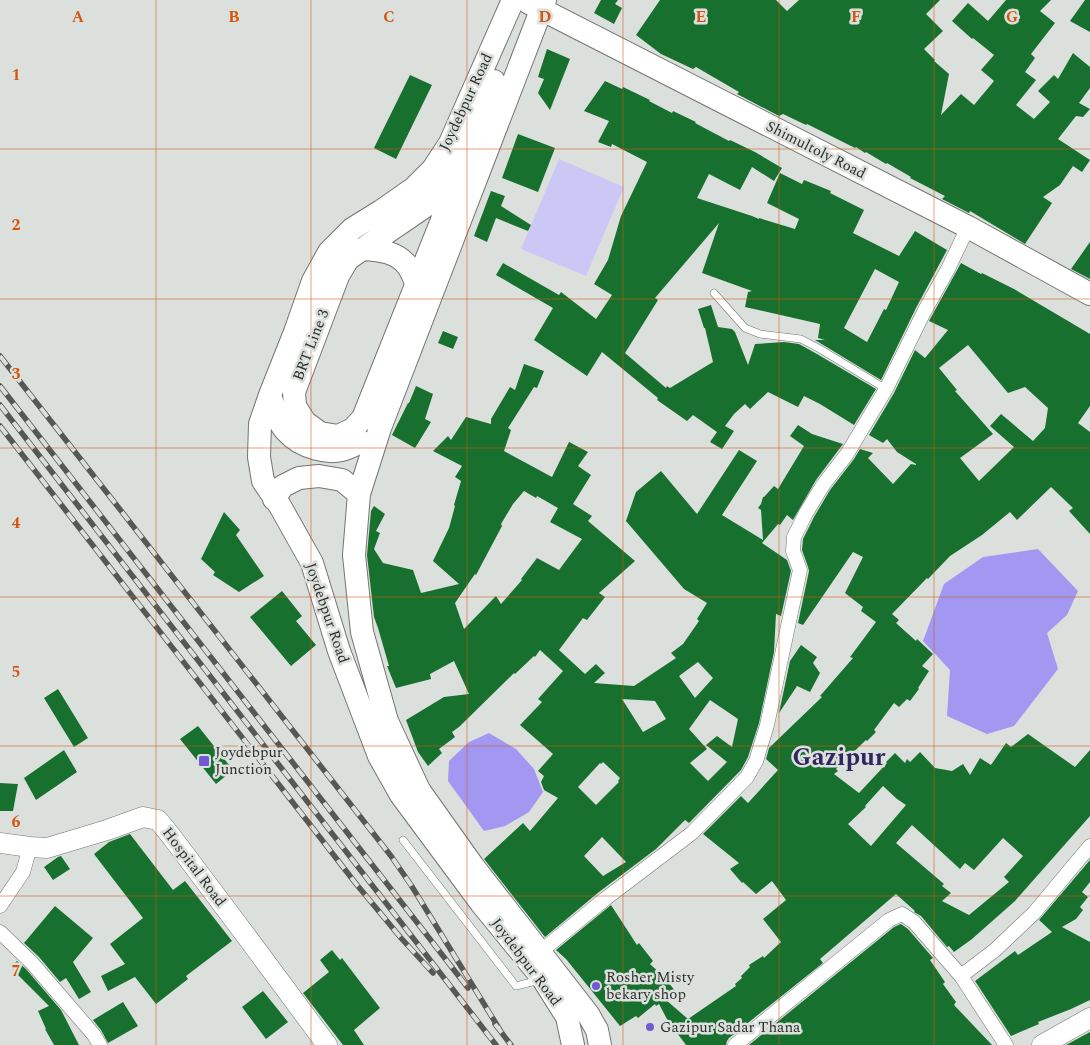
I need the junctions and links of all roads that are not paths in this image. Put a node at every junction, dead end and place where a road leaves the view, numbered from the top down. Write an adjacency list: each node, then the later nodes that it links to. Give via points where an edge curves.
1 (529, 2): 2 (main road, BRT Line 3); 3 (main road, Shimultoly Road); 9 (main road, Joydebpur Road, via 433,169 414,188 352,229 329,252 313,281); 10 (main road, Joydebpur Road)
2 (454, 176): 4 (main road, BRT Line 3, via 430,203); 5 (main road, BRT Line 3, via 446,210)
3 (968, 227): 7 (main road, Shimultoly Road); 8 (street)
4 (363, 249): 5 (main road, via 400,257); 5 (main road, BRT Line 3, via 348,259 338,276 294,392 296,406 305,422 320,433 338,436 353,429 363,418)
5 (416, 283)
6 (714, 293): 8 (lane, via 745,328 760,334 801,339)
7 (1090, 294)
8 (886, 389): 19 (street, via 847,454 806,512 794,537 793,551 800,570 768,725 747,777 692,833)
9 (270, 395): 10 (main road, via 278,420 286,431 301,443 317,449 335,451 350,448); 12 (main road, Joydebpur Road, via 260,424 259,457 263,481)
10 (380, 428): 11 (main road, Joydebpur Road)
11 (359, 494): 12 (main road, via 342,480 319,476 299,478 283,486); 19 (main road, Joydebpur Road, via 354,555 362,632 387,721 419,790)
12 (274, 499): 21 (main road, Joydebpur Road, via 312,563 339,651 383,764 401,795 481,903)
13 (403, 840): 21 (lane, via 516,986)
14 (0, 842): 16 (main road, Hospital Road)
15 (1090, 846): 20 (street, via 1034,912 995,950)
16 (30, 847): 17 (street, via 23,872); 24 (main road, Hospital Road, via 47,848 142,817 158,820)
17 (0, 906)
18 (0, 932): 23 (street, via 32,963)
19 (540, 952): 26 (main road, Joydebpur Road, via 588,1014 597,1030)
20 (961, 976): 27 (street, via 914,922 902,914 889,920); 28 (street)
21 (543, 980): 25 (main road, Joydebpur Road, via 567,1017)
22 (1090, 1018): 29 (main road)
23 (100, 1045)
24 (328, 1045)
25 (573, 1045)
26 (600, 1045)
27 (735, 1045)
28 (1006, 1045)
29 (1042, 1045)

